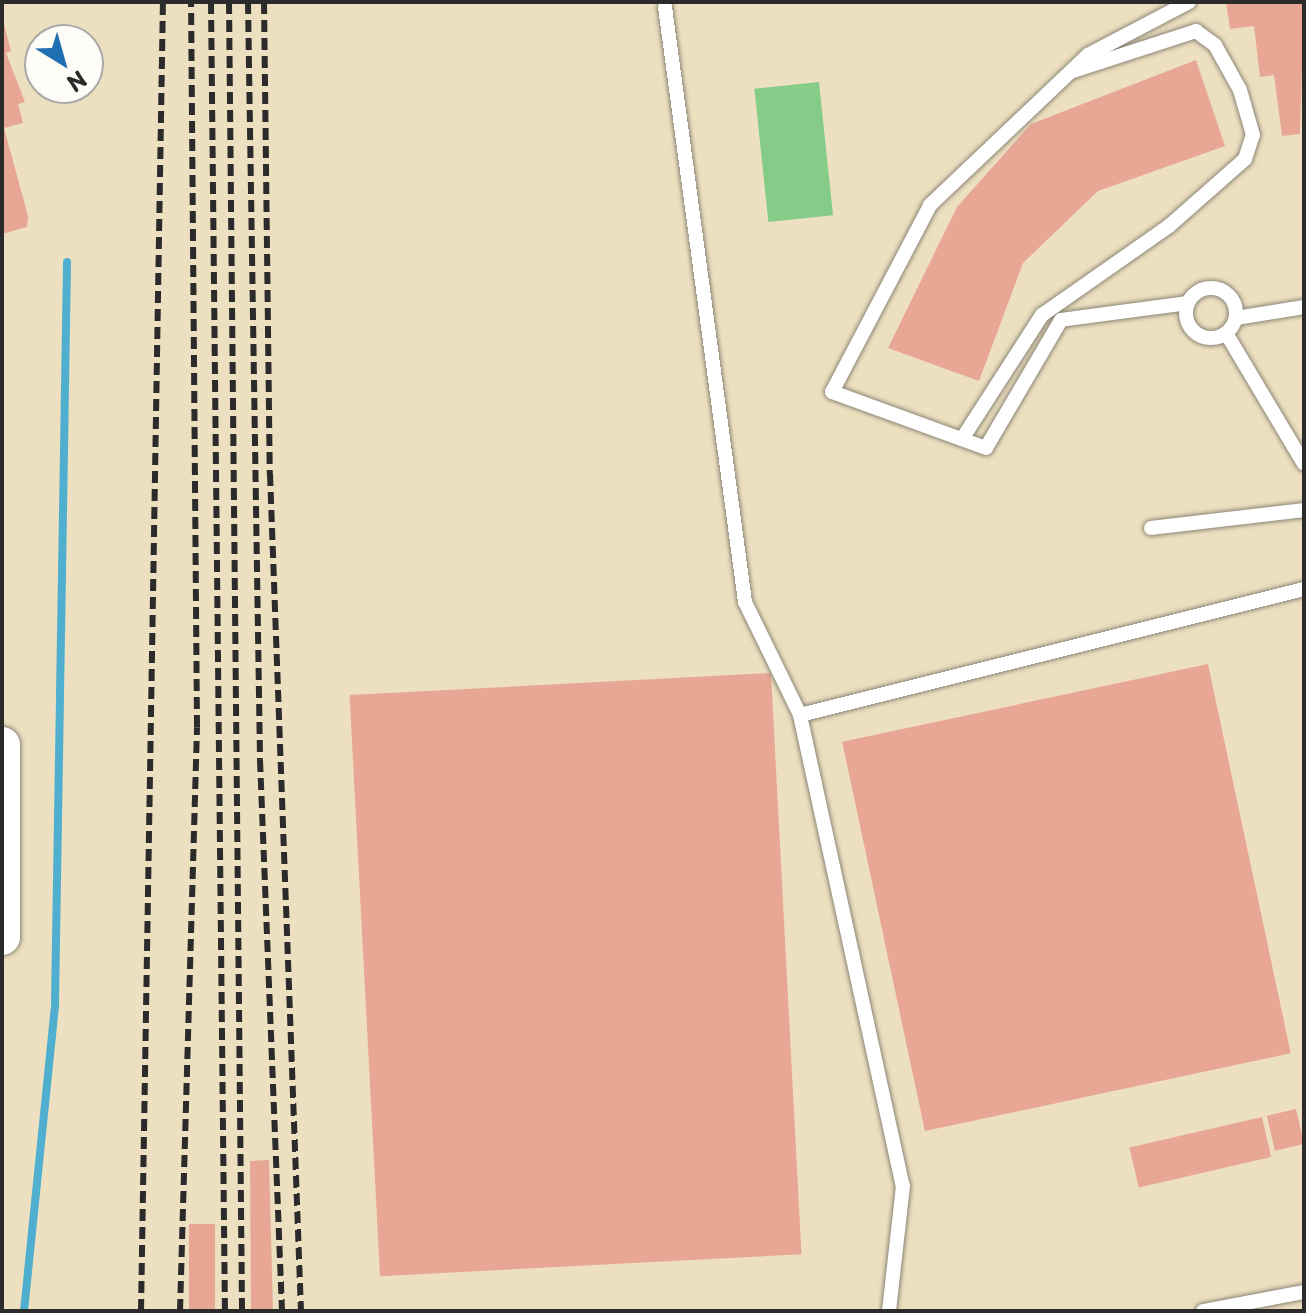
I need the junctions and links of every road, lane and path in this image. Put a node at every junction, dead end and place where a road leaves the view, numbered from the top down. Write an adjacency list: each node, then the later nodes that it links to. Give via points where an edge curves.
1 (1189, 2): 3 (lane, via 1088,55)
2 (665, 7): 13 (lane, via 745,602)
3 (1069, 73): 8 (lane, via 930,205 832,392); 8 (lane, via 1196,31 1215,45 1240,90 1253,135 1245,159 1169,226 1042,315)
4 (1188, 303): 6 (lane, via 1215,287 1235,302); 7 (lane, via 1196,333); 8 (lane, via 1061,320 986,448)
5 (1304, 307): 6 (lane)
6 (1236, 318): 7 (lane)
7 (1226, 333): 9 (lane)
8 (962, 439)
9 (1304, 464)
10 (1304, 510): 11 (lane)
11 (1151, 528)
12 (1304, 589): 13 (lane)
13 (800, 715): 17 (lane, via 903,1186)
14 (2, 745): 15 (street)
15 (2, 937)
16 (1304, 1292): 18 (lane)
17 (889, 1311)
18 (1203, 1311)

